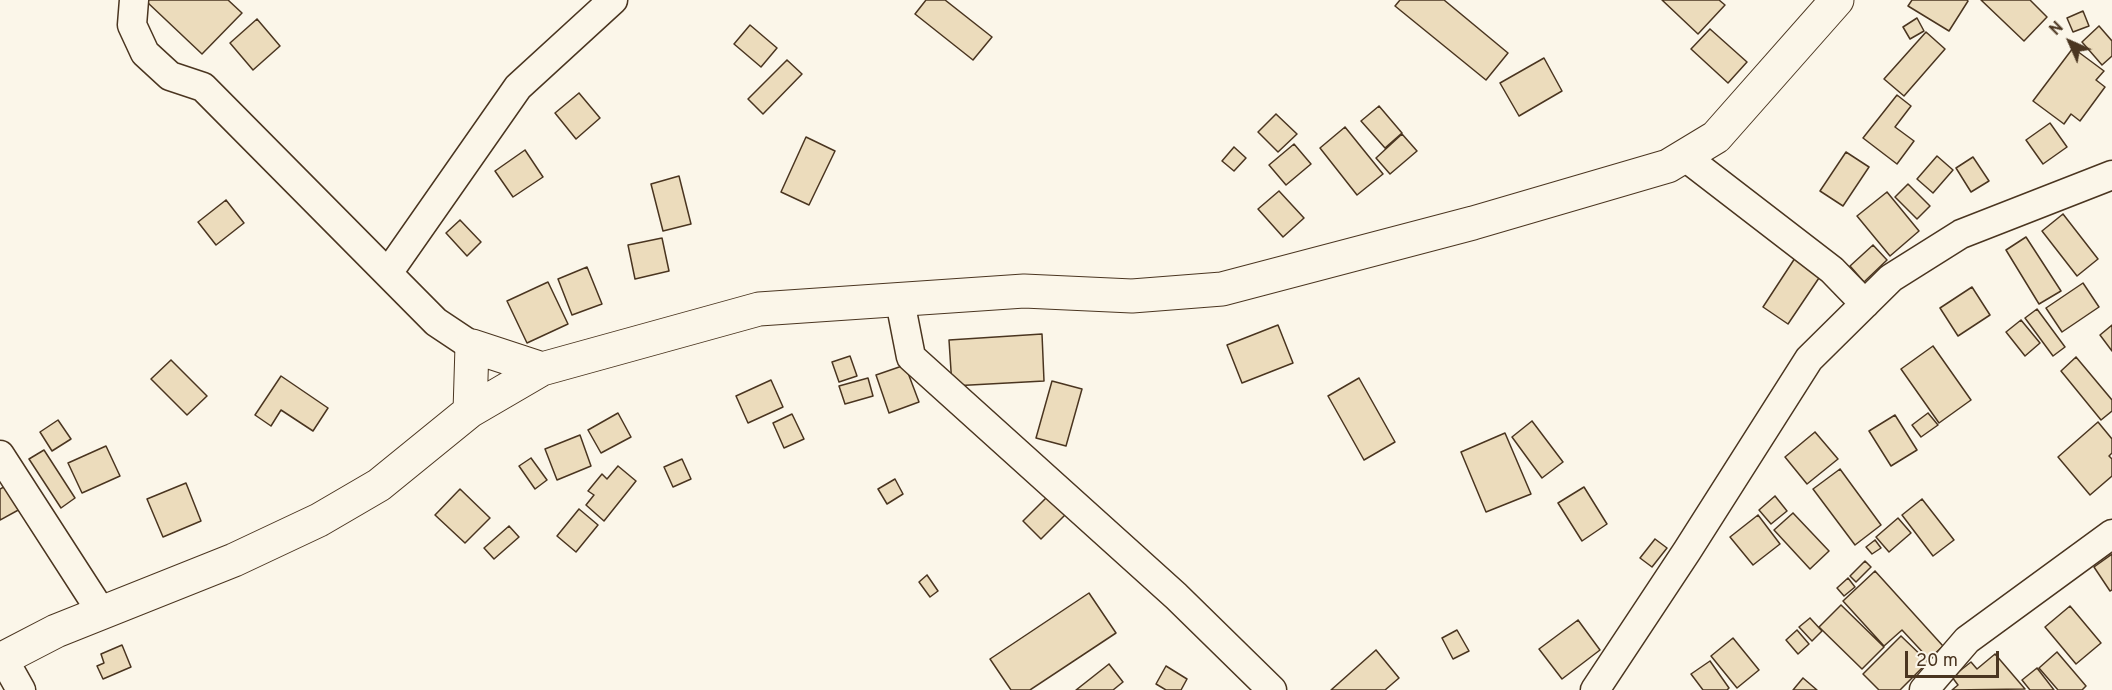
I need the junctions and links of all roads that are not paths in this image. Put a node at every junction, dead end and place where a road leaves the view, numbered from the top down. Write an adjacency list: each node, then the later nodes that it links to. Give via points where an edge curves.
1 (134, 0): 6 (street, via 132,25 145,53 170,76 203,87)
2 (614, 0): 6 (street, via 519,87)
3 (1837, 0): 4 (street, via 1716,137)
4 (1684, 156): 7 (street, via 1668,166 1483,220 1222,289 1132,296 1024,291); 8 (street, via 1832,270)
5 (2112, 175): 8 (street, via 1961,234 1891,278)
6 (387, 273): 9 (street, via 436,322)
7 (900, 301): 10 (street, via 759,309); 17 (street, via 911,357 1167,589)
8 (1865, 304): 18 (street, via 1809,359)
9 (472, 346): 10 (street); 11 (street)
10 (542, 369): 11 (street)
11 (470, 411): 14 (street, via 379,485 319,520 234,560)
12 (0, 455): 14 (street)
13 (2112, 534): 19 (street, via 1967,640)
14 (102, 613): 15 (street)
15 (2, 659): 16 (street)
16 (21, 690)
17 (1272, 690)
18 (1595, 690)
19 (1924, 690)

